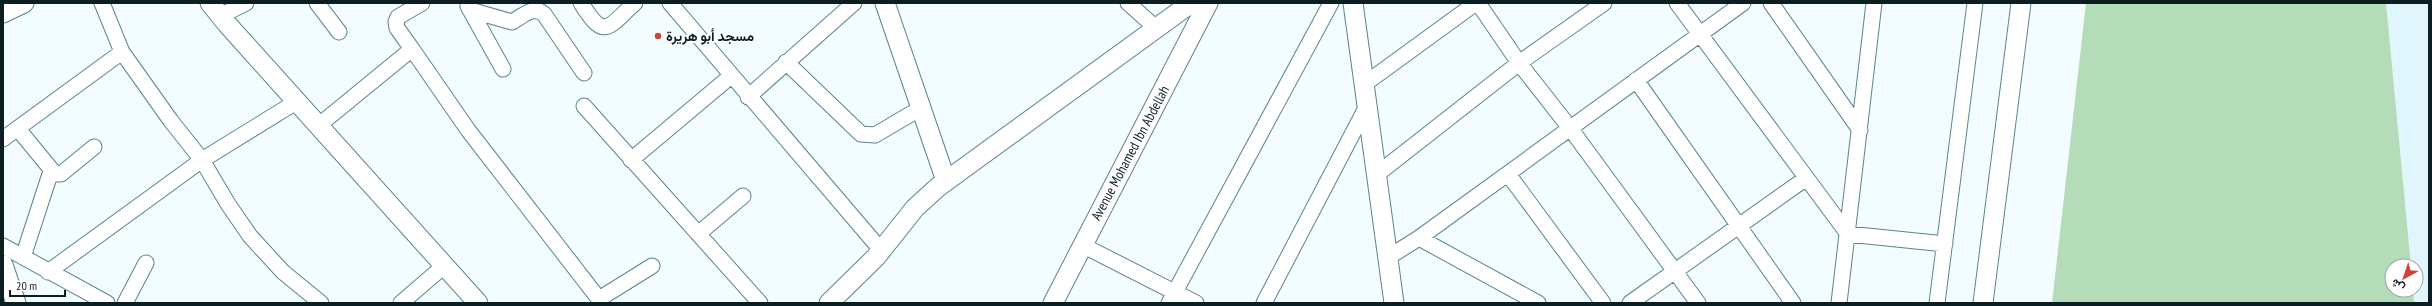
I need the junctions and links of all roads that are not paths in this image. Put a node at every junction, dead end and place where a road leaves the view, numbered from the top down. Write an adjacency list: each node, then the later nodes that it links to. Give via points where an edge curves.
1 (24, 3): 26 (street)
2 (102, 3): 31 (street)
3 (246, 3): 25 (street)
4 (317, 3): 28 (street)
5 (422, 3): 30 (street, via 398,17 396,22 397,28)
6 (581, 3): 7 (street, via 594,23 601,27 608,27)
7 (635, 3)
8 (670, 3): 36 (street)
9 (854, 3): 32 (street)
10 (885, 3): 43 (street)
11 (1128, 3): 27 (street)
12 (1191, 3): 27 (street)
13 (1208, 3): 63 (street, Avenue Mohamed Ibn Abdellah)
14 (1331, 3): 74 (street)
15 (1353, 3): 38 (street)
16 (1477, 3): 33 (street); 38 (street)
17 (1604, 3): 33 (street)
18 (1678, 3): 29 (street)
19 (1743, 3): 29 (street)
20 (1772, 3): 47 (street)
21 (1874, 3): 47 (street)
22 (1975, 3): 62 (street)
23 (2021, 3): 95 (street)
24 (468, 6): 34 (street); 35 (street, via 512,22 534,10 539,10)
25 (215, 9): 40 (street)
26 (3, 13)
27 (1156, 28): 56 (street)
28 (340, 32)
29 (1700, 34): 37 (street); 55 (street)
30 (412, 49): 44 (street); 75 (street, via 468,130)
31 (122, 52): 45 (street); 50 (street)
32 (786, 62): 39 (street); 43 (street, via 861,134 874,135)
33 (1519, 64): 46 (street); 54 (street)
34 (502, 69)
35 (584, 73)
36 (731, 76): 39 (street); 51 (street)
37 (1636, 80): 46 (street); 58 (street)
38 (1366, 84): 42 (street)
39 (748, 97): 65 (street)
40 (296, 102): 44 (street); 50 (street)
41 (584, 106): 51 (street)
42 (1367, 106): 54 (street); 86 (street)
43 (921, 108): 56 (street)
44 (318, 126): 69 (street)
45 (18, 128): 48 (street); 52 (street)
46 (1570, 128): 53 (street); 72 (street)
47 (1860, 130): 60 (street)
48 (3, 139)
49 (94, 147): 52 (street, via 61,174)
50 (202, 160): 73 (street); 79 (street, via 250,236 283,272)
51 (631, 160): 59 (street)
52 (51, 171): 66 (street)
53 (1508, 174): 61 (street); 89 (street)
54 (1376, 175): 67 (street)
55 (1805, 179): 58 (street); 60 (street)
56 (946, 181): 65 (street, via 915,208)
57 (743, 196): 59 (street)
58 (1740, 225): 72 (street); 92 (street)
59 (698, 234): 82 (street)
60 (1848, 234): 62 (street); 93 (street)
61 (1419, 238): 67 (street); 88 (street)
62 (1945, 244): 94 (street)
63 (1082, 245): 74 (street); 84 (street, Avenue Mohamed Ibn Abdellah)
64 (3, 246): 66 (street)
65 (881, 250): 83 (street)
66 (23, 257): 73 (street)
67 (1387, 258): 87 (street)
68 (146, 263): 78 (street)
69 (444, 266): 80 (street); 81 (street)
70 (652, 266): 75 (street)
71 (4, 269): 76 (street)
72 (1674, 271): 90 (street); 91 (street)
73 (48, 272): 77 (street)
74 (1172, 297): 85 (street)
75 (600, 301)
76 (16, 303)
77 (107, 303)
78 (125, 303)
79 (320, 303)
80 (401, 303)
81 (478, 303)
82 (760, 303)
83 (829, 303)
84 (1053, 303)
85 (1196, 303)
86 (1264, 303)
87 (1394, 303)
88 (1538, 303)
89 (1603, 303)
90 (1630, 303)
91 (1698, 303)
92 (1793, 303)
93 (1839, 303)
94 (1937, 303)
95 (1983, 303)

